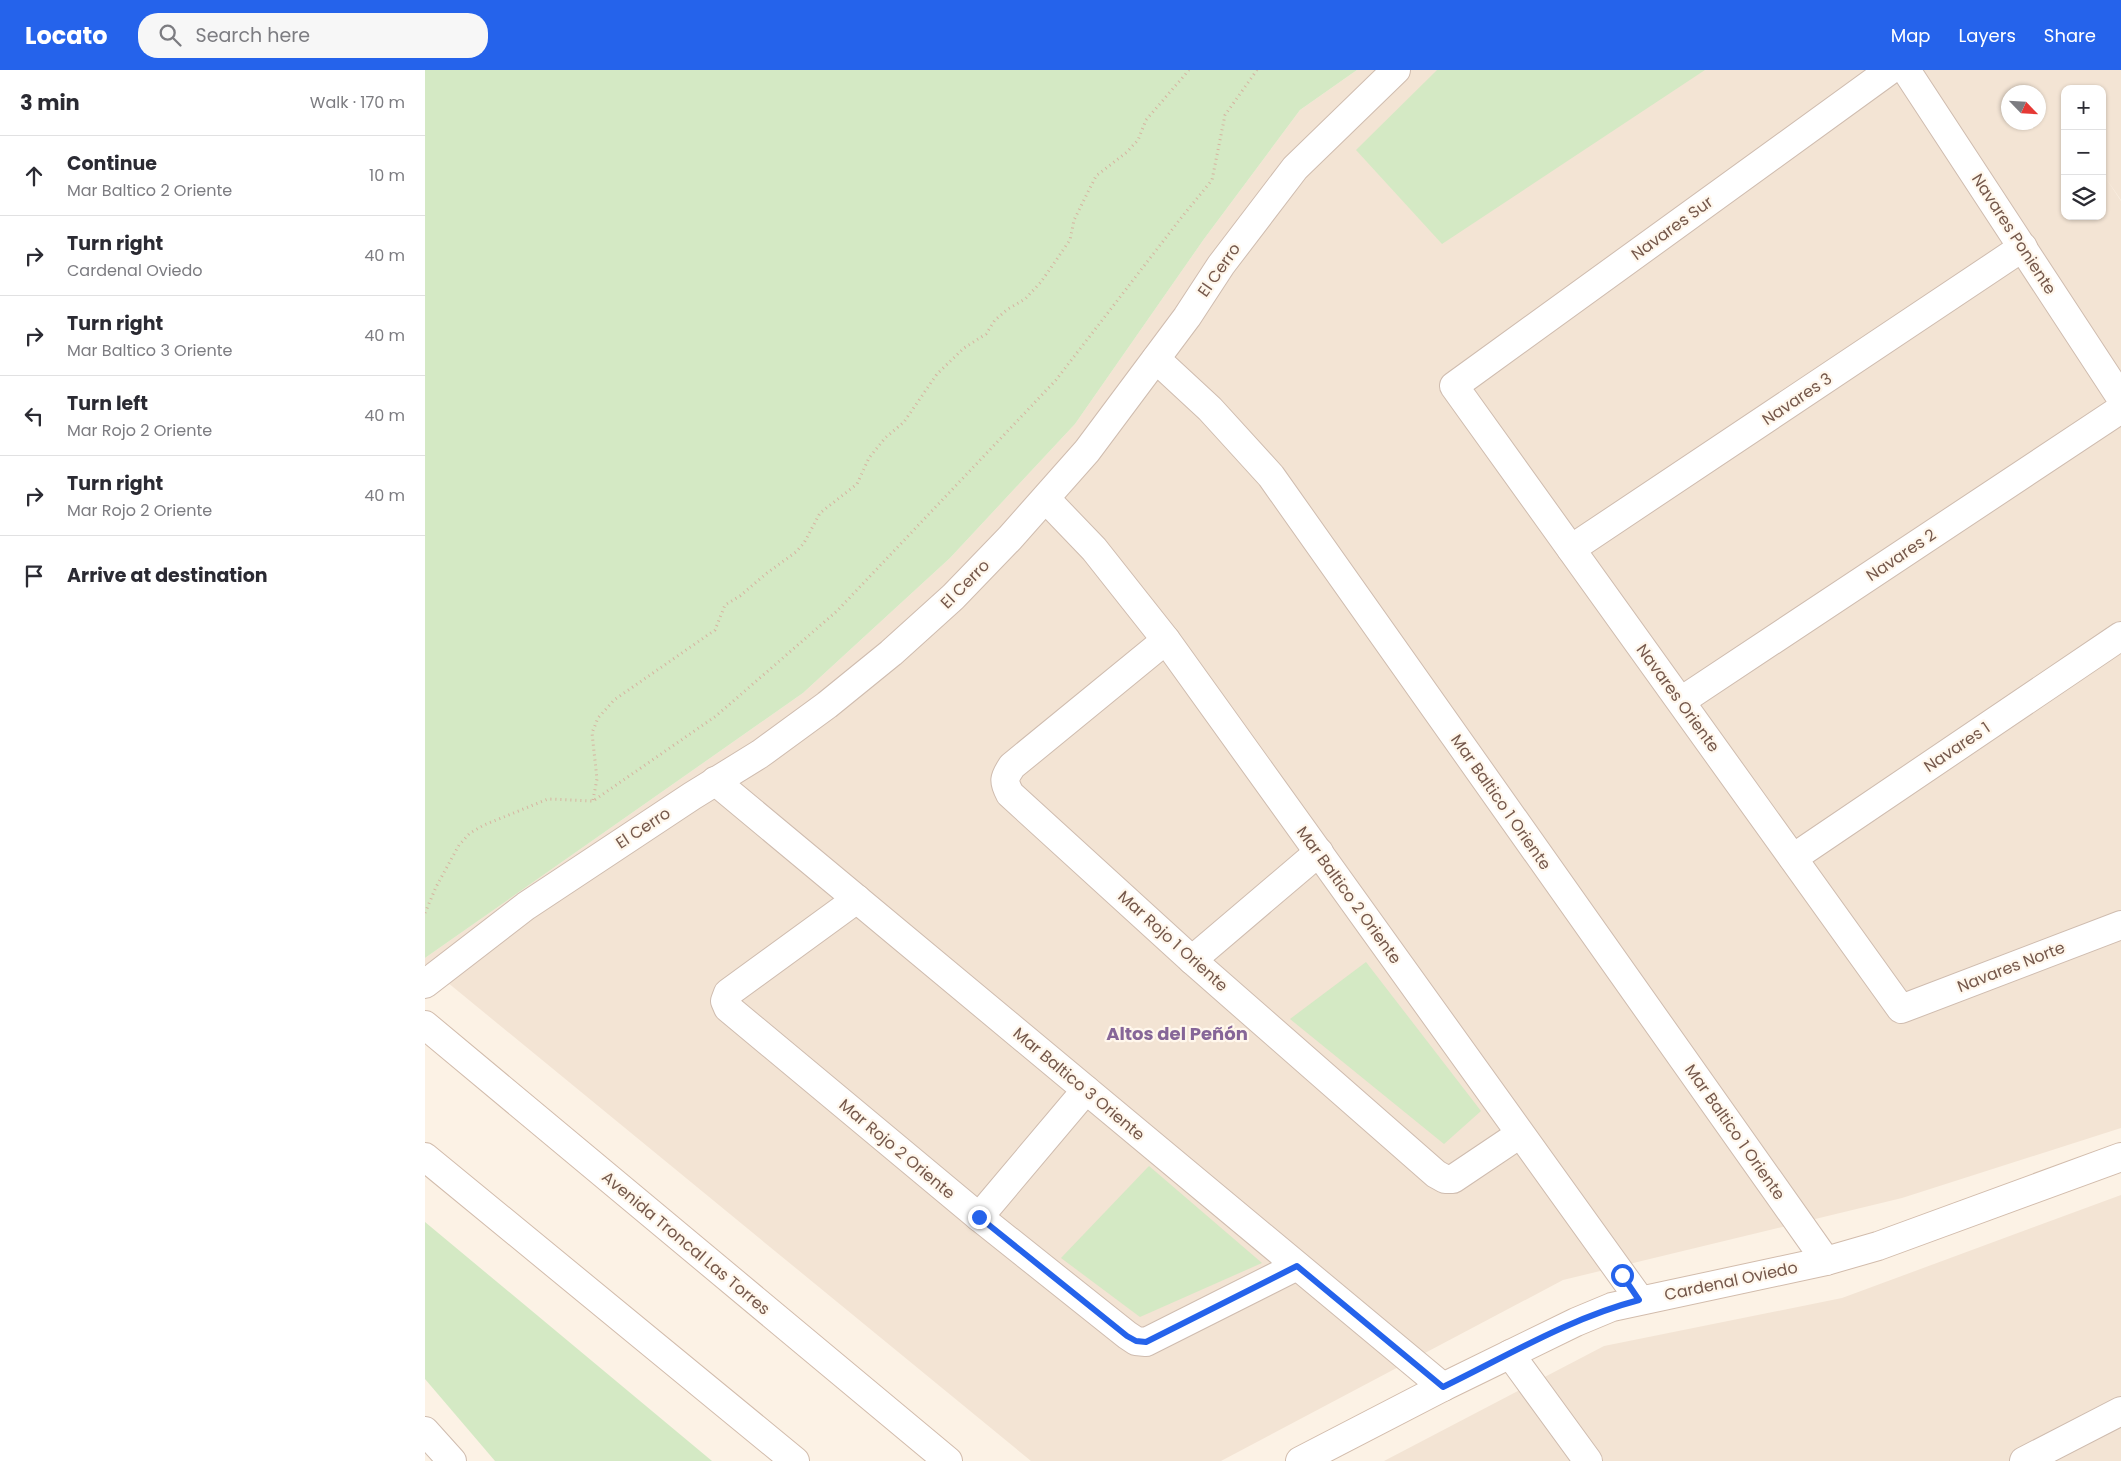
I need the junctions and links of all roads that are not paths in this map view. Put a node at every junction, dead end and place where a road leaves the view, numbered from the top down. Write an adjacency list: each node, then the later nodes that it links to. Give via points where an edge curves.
1 (1395, 70): 5 (street, El Cerro, via 1295,168 1221,265)
2 (1890, 70): 6 (street, Navares Sur)
3 (1906, 70): 4 (street, Navares Poniente)
4 (2023, 247): 7 (street, Navares Poniente); 10 (street, Navares 3)
5 (1156, 359): 9 (street, El Cerro, via 1087,451); 28 (street, Mar Baltico 1 Oriente, via 1210,409 1271,476)
6 (1454, 386): 10 (street, Navares Oriente)
7 (2121, 398)
8 (2121, 410): 13 (street, Navares 2)
9 (1046, 499): 12 (street, Mar Baltico 2 Oriente, via 1094,549); 14 (street, El Cerro, via 953,597 891,653 760,754)
10 (1571, 549): 13 (street, Navares Oriente)
11 (2121, 636): 16 (street, Navares 1)
12 (1166, 640): 15 (street, Mar Baltico 2 Oriente); 19 (street, Mar Rojo 1 Oriente, via 1012,766 1004,777 1004,783 1010,794)
13 (1681, 701): 16 (street, Navares Oriente)
14 (715, 781): 17 (street, Mar Baltico 3 Oriente); 20 (street, El Cerro, via 526,906)
15 (1319, 852): 19 (street); 24 (street, Mar Baltico 2 Oriente)
16 (1793, 858): 21 (street, Navares Oriente)
17 (857, 899): 23 (street, Mar Baltico 3 Oriente); 27 (street, Mar Rojo 2 Oriente, via 737,986 725,1001 728,1008)
18 (2121, 925): 21 (street, Navares Norte)
19 (1192, 960): 24 (street, Mar Rojo 1 Oriente, via 1445,1179 1453,1179)
20 (425, 984)
21 (1901, 1009)
22 (425, 1025): 37 (street, Avenida Troncal Las Torres)
23 (1087, 1090): 27 (street); 29 (street, Mar Baltico 3 Oriente)
24 (1520, 1134): 30 (street, Mar Baltico 2 Oriente)
25 (425, 1156): 36 (street)
26 (2121, 1157): 28 (street, Cardenal Oviedo, via 1929,1228)
27 (979, 1217): 29 (street, Mar Rojo 2 Oriente, via 1136,1341 1146,1342)
28 (1826, 1261): 30 (street, Cardenal Oviedo)
29 (1297, 1266): 32 (street, Mar Baltico 3 Oriente)
30 (1639, 1300): 31 (street, Cardenal Oviedo, via 1576,1322)
31 (1510, 1354): 32 (street, Cardenal Oviedo); 39 (street)
32 (1443, 1387): 38 (street, Cardenal Oviedo)
33 (2121, 1411): 40 (street)
34 (425, 1430): 35 (street)
35 (452, 1461)
36 (795, 1461)
37 (948, 1461)
38 (1299, 1461)
39 (1588, 1461)
40 (2024, 1461)

